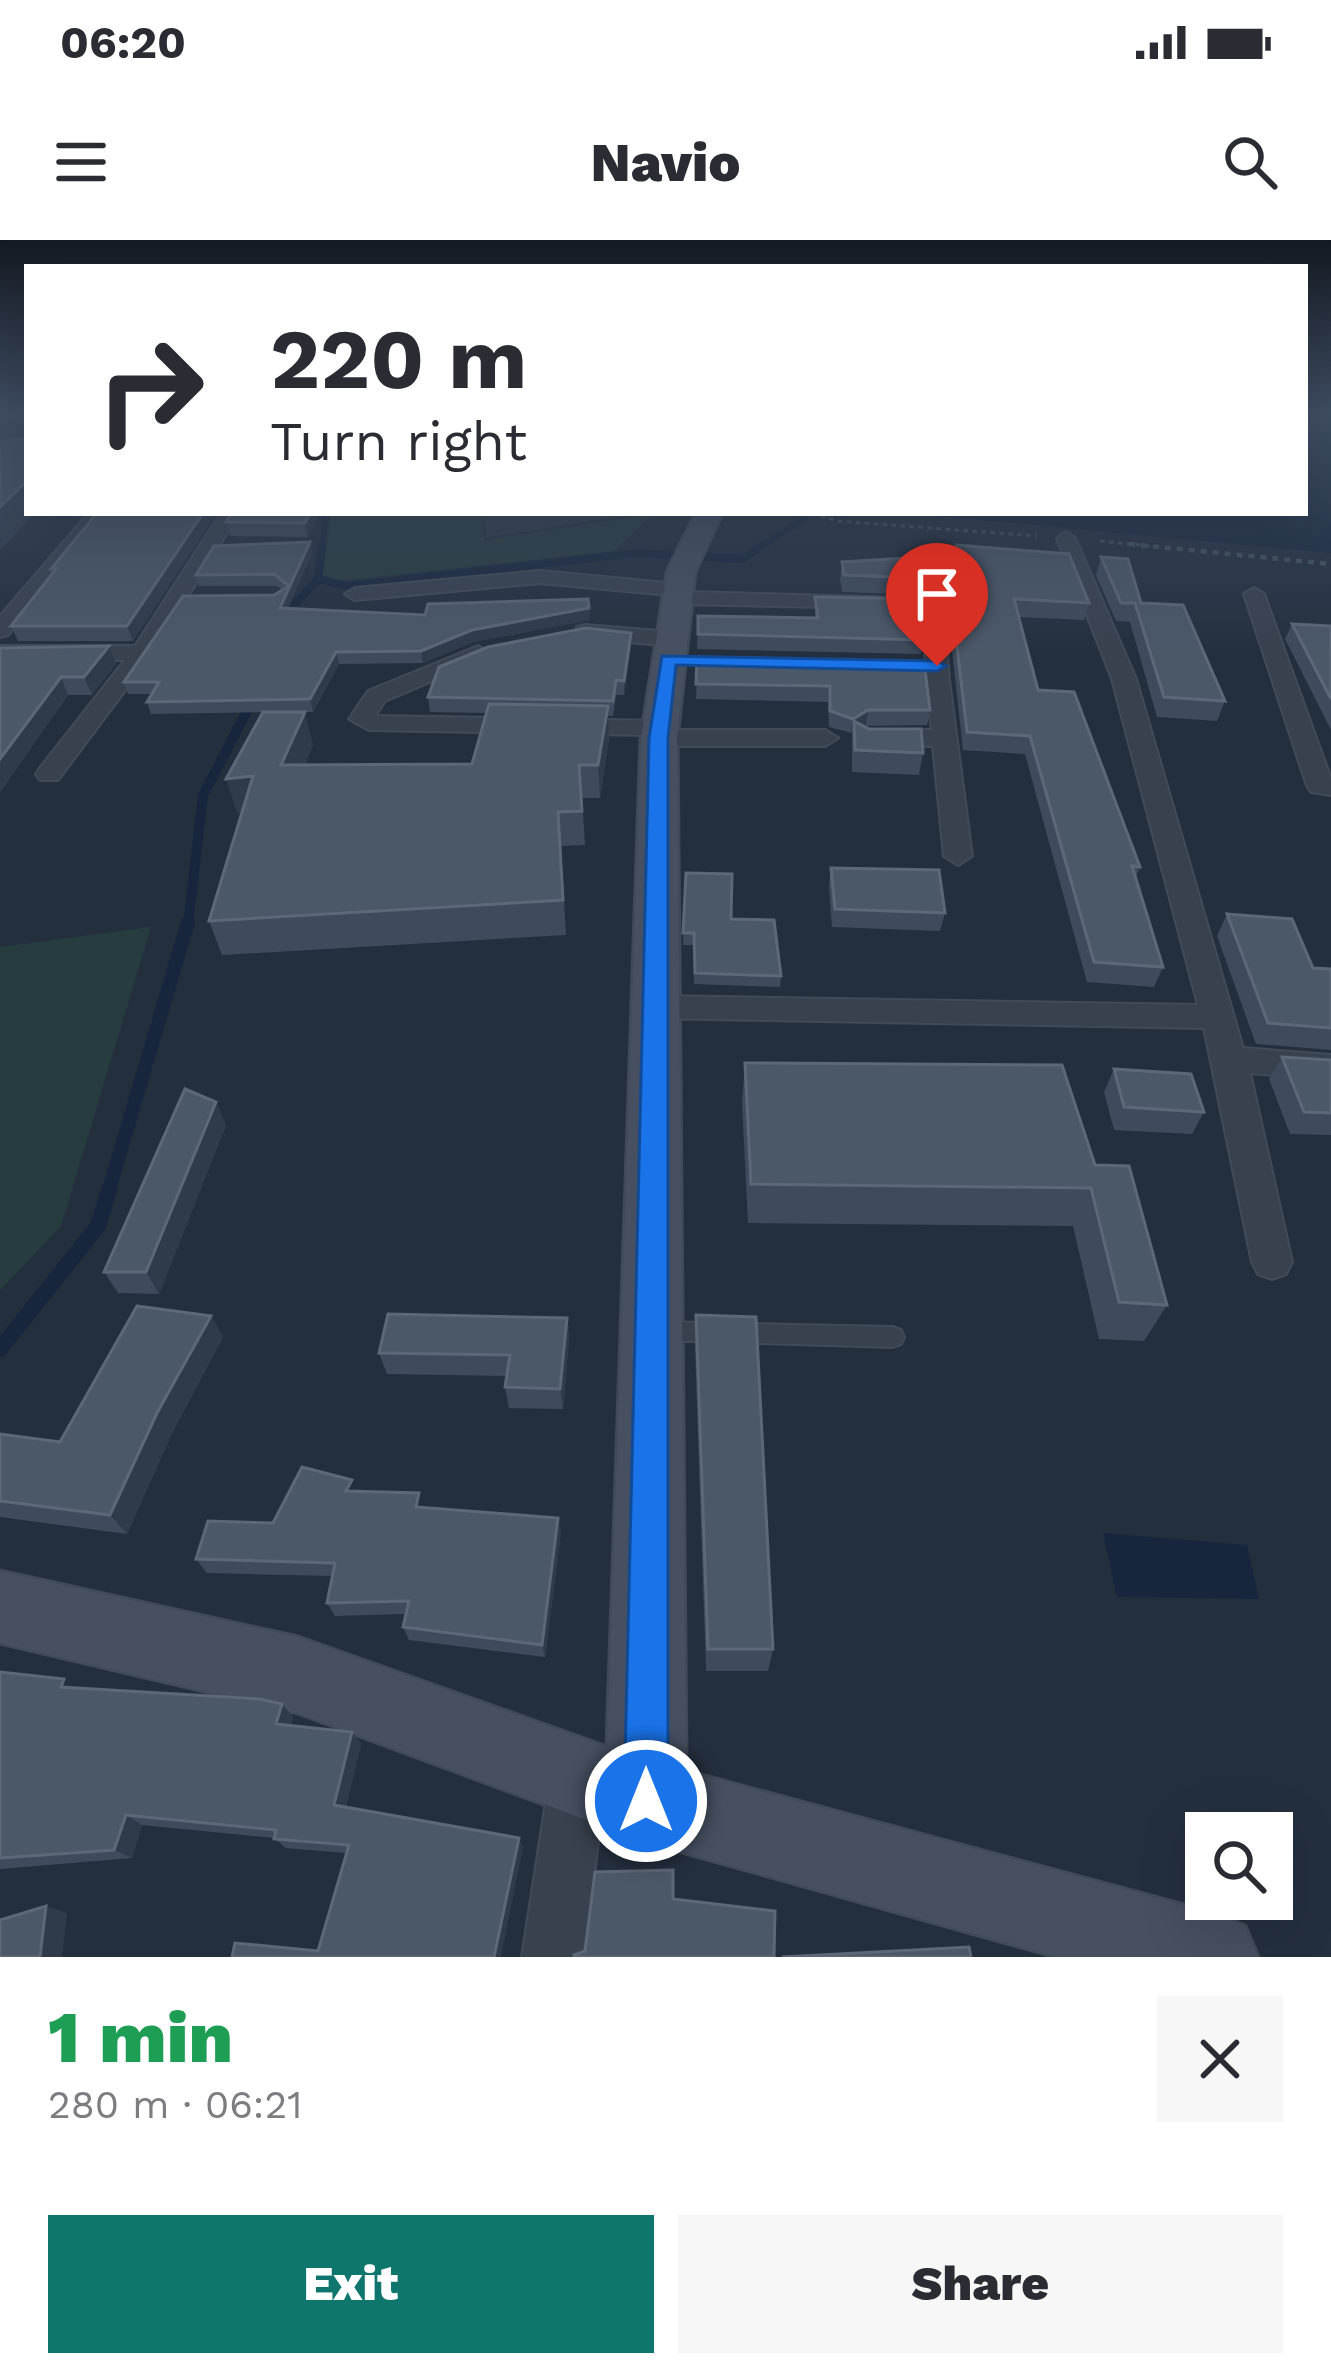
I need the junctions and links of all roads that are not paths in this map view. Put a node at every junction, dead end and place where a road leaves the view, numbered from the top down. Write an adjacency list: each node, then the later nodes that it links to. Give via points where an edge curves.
1 (96, 516): 10 (street)
2 (228, 516): 5 (street)
3 (708, 516): 9 (street)
4 (1066, 538): 23 (street, via 1124,679)
5 (209, 546): 6 (street); 14 (street, via 187,597)
6 (233, 546)
7 (355, 594): 9 (street, via 540,577)
8 (1254, 594): 20 (street, via 1320,786)
9 (680, 609): 11 (street); 15 (street); 18 (street, via 936,603 926,666)
10 (0, 629)
11 (554, 636)
12 (501, 647): 15 (street, via 376,696 361,719)
13 (0, 653): 14 (street)
14 (142, 653): 19 (street)
15 (659, 733): 16 (street); 22 (street)
16 (825, 738)
17 (866, 738): 18 (street)
18 (945, 738): 21 (street)
19 (49, 774)
20 (1331, 787)
21 (958, 856)
22 (655, 1007): 23 (street); 27 (street)
23 (1217, 1017): 24 (street)
24 (1229, 1059): 25 (street); 26 (street)
25 (1331, 1067)
26 (1272, 1262)
27 (651, 1331): 28 (lane); 30 (street)
28 (893, 1337)
29 (0, 1607): 30 (street, via 298,1675)
30 (612, 1789): 31 (street); 32 (street)
31 (1169, 1950)
32 (553, 1957)

